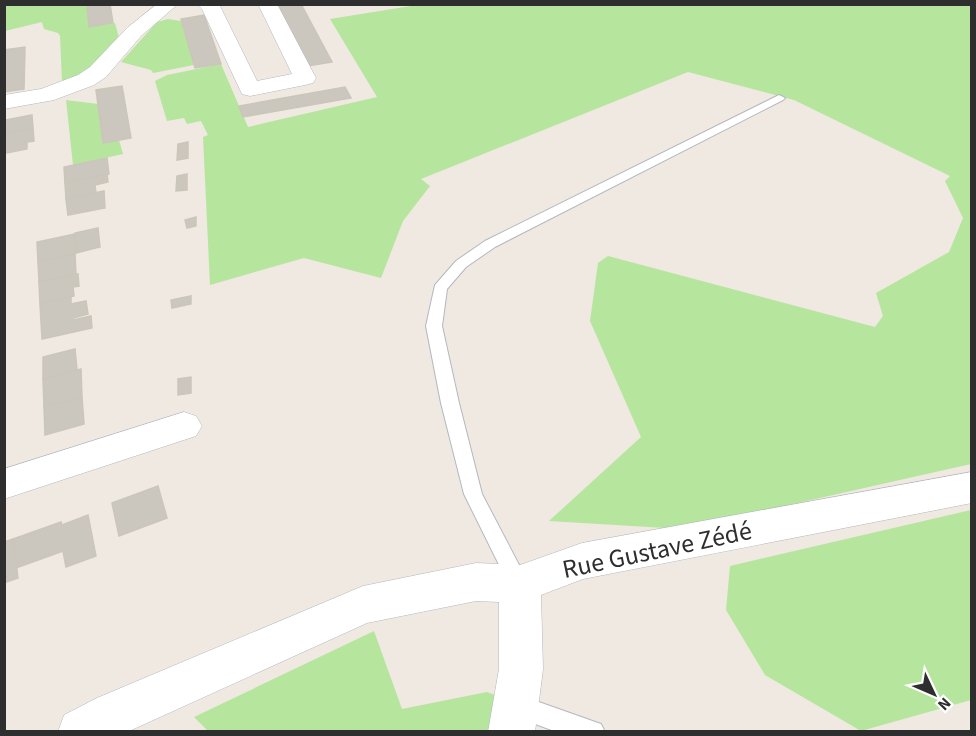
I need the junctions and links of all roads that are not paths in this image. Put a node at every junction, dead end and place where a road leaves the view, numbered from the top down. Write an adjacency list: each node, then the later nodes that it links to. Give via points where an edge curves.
1 (169, 4): 5 (street, via 86,80 46,95)
2 (206, 4): 3 (street, via 210,5 250,89 305,78)
3 (267, 4)
4 (779, 98): 9 (lane, via 490,244 461,264 440,288 434,326 473,495)
5 (4, 102)
6 (184, 426): 7 (street)
7 (4, 484)
8 (972, 487): 9 (street, Rue Gustave Zédé, via 582,561)
9 (520, 584): 10 (street, via 521,669); 11 (street, Rue Gustave Zédé, via 476,582 363,605)
10 (513, 719): 13 (lane)
11 (97, 723): 12 (street, Rue Gustave Zédé)
12 (65, 732)
13 (593, 732)

